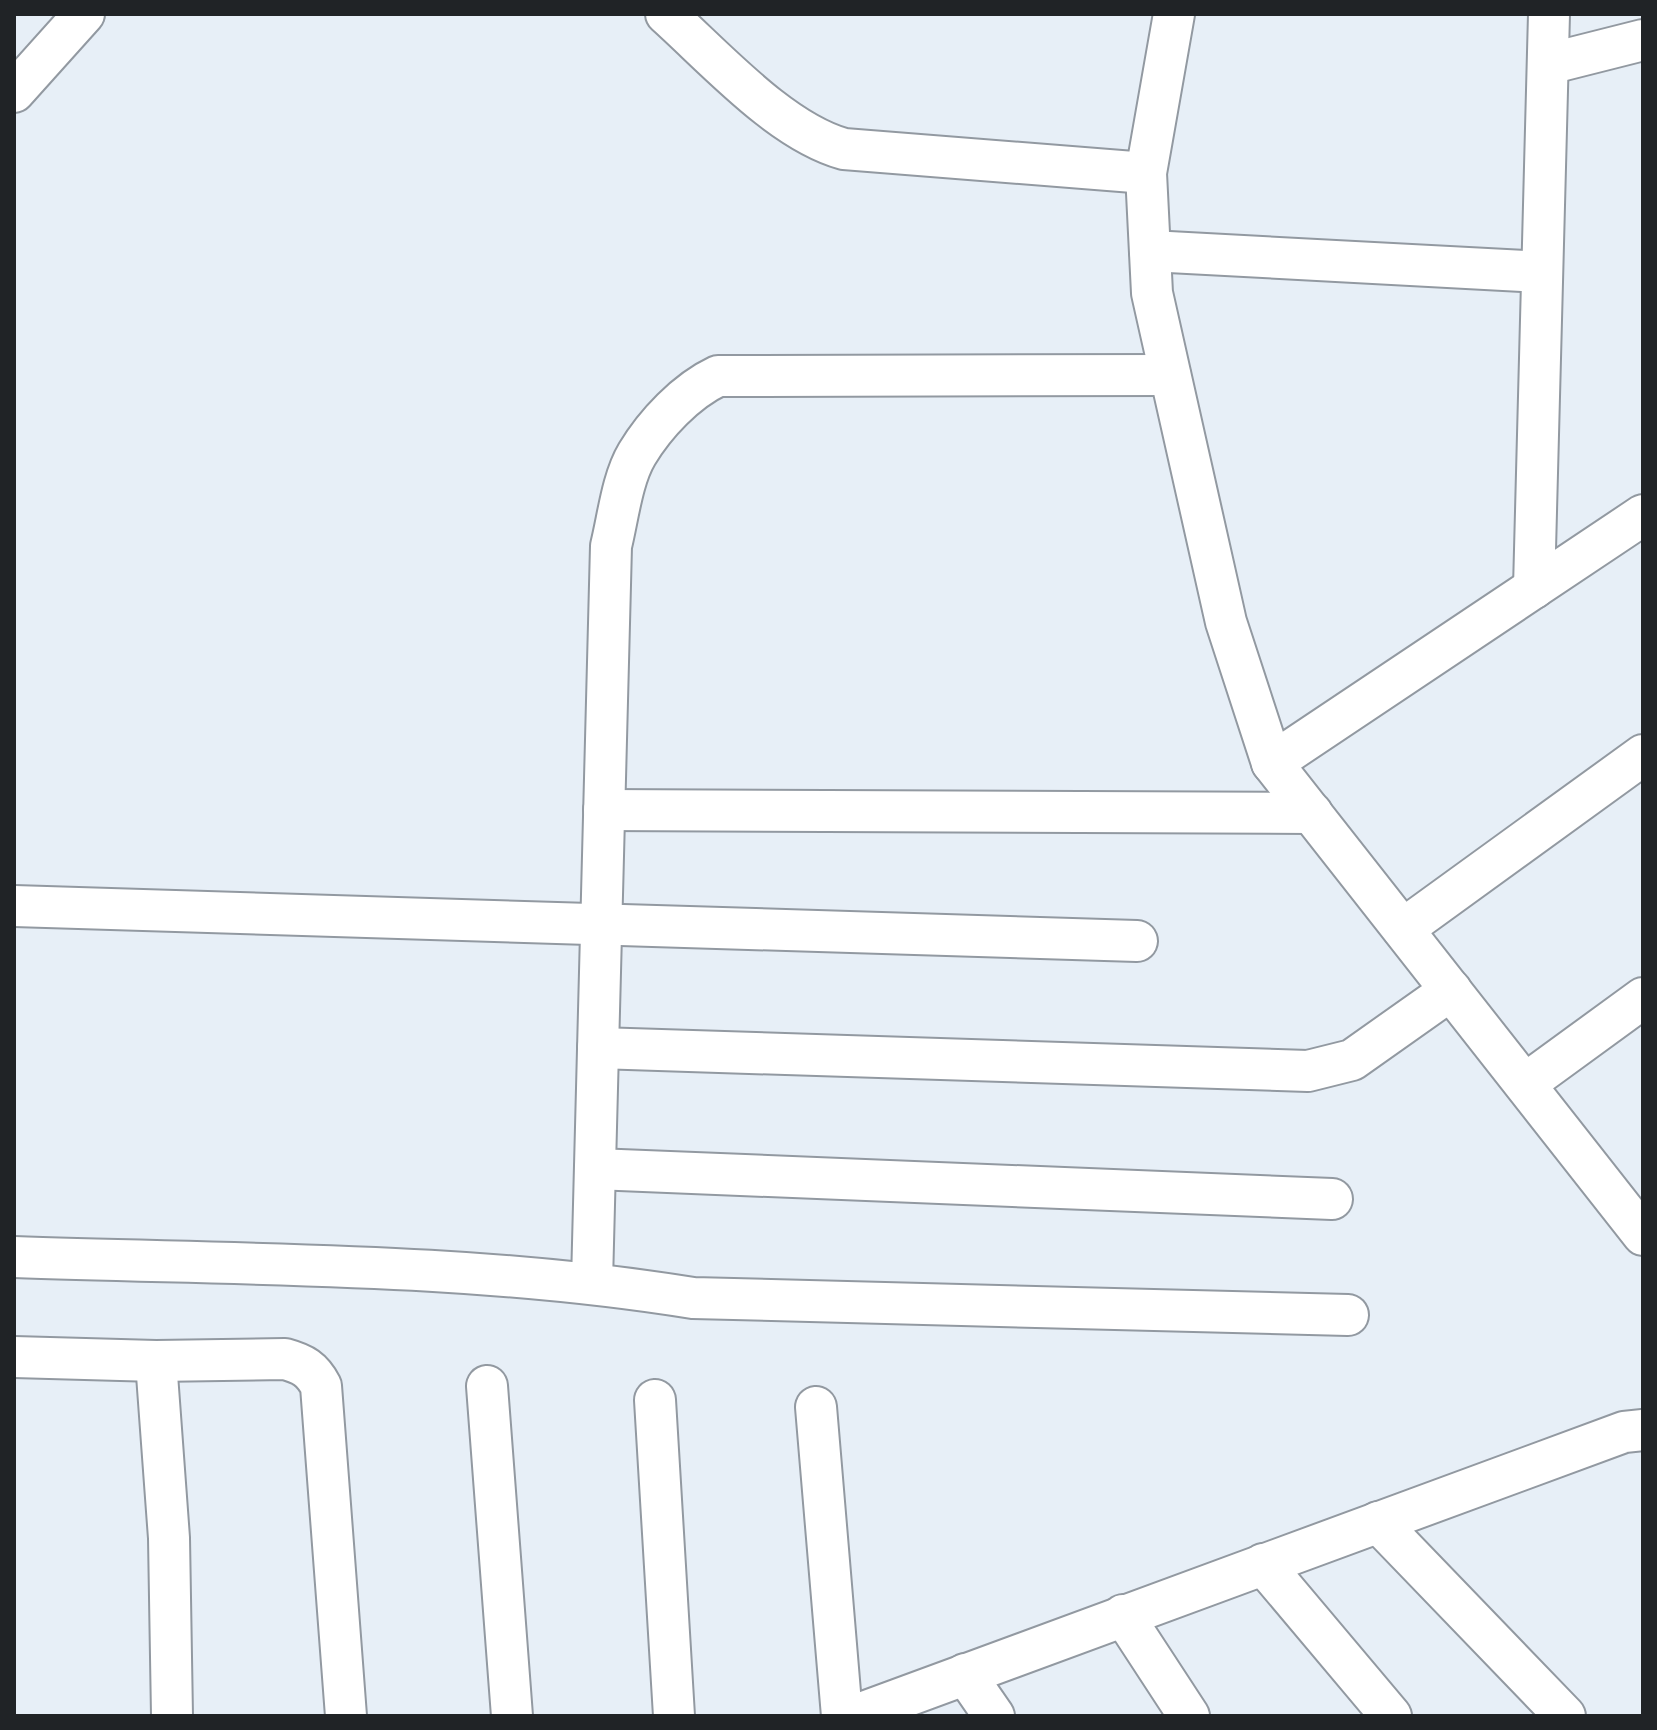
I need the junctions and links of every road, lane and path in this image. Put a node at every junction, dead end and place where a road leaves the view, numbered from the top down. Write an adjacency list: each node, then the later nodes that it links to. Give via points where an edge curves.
1 (84, 14): 7 (street)
2 (666, 14): 8 (street, via 798,132 827,144)
3 (1174, 14): 8 (street)
4 (1549, 14): 6 (street)
5 (1643, 40): 6 (street)
6 (1548, 64): 10 (street)
7 (14, 92)
8 (1146, 173): 9 (street)
9 (1150, 251): 10 (street); 11 (street, via 1152,293)
10 (1542, 272): 13 (street)
11 (1170, 375): 15 (street, via 1226,622); 16 (street, via 718,376 700,385 636,456 611,546)
12 (1643, 515): 13 (street)
13 (1534, 588): 15 (street)
14 (1643, 755): 20 (street)
15 (1272, 763): 17 (street)
16 (604, 810): 17 (street); 19 (street)
17 (1312, 813): 20 (street)
18 (14, 906): 19 (street)
19 (602, 922): 21 (street); 24 (street)
20 (1403, 929): 22 (street)
21 (1137, 941)
22 (1451, 990): 24 (street, via 1352,1060 1308,1071); 25 (street)
23 (1643, 998): 25 (street)
24 (598, 1048): 26 (street)
25 (1525, 1084): 28 (street)
26 (595, 1169): 27 (street); 30 (street)
27 (1332, 1199)
28 (1643, 1235)
29 (14, 1257): 30 (street)
30 (592, 1282): 31 (street, via 693,1298)
31 (1348, 1315)
32 (14, 1357): 33 (street)
33 (156, 1361): 42 (street, via 169,1538); 43 (street, via 285,1359 314,1373 321,1386)
34 (487, 1386): 44 (street)
35 (655, 1400): 45 (street)
36 (816, 1407): 46 (street)
37 (1643, 1430): 38 (street, via 1624,1432)
38 (1378, 1522): 39 (street); 51 (street)
39 (1263, 1564): 40 (street); 50 (street)
40 (1123, 1615): 41 (street); 49 (street)
41 (965, 1674): 47 (street); 48 (street)
42 (172, 1716)
43 (346, 1716)
44 (512, 1716)
45 (674, 1716)
46 (842, 1716)
47 (853, 1716)
48 (994, 1716)
49 (1189, 1716)
50 (1391, 1716)
51 (1565, 1716)

